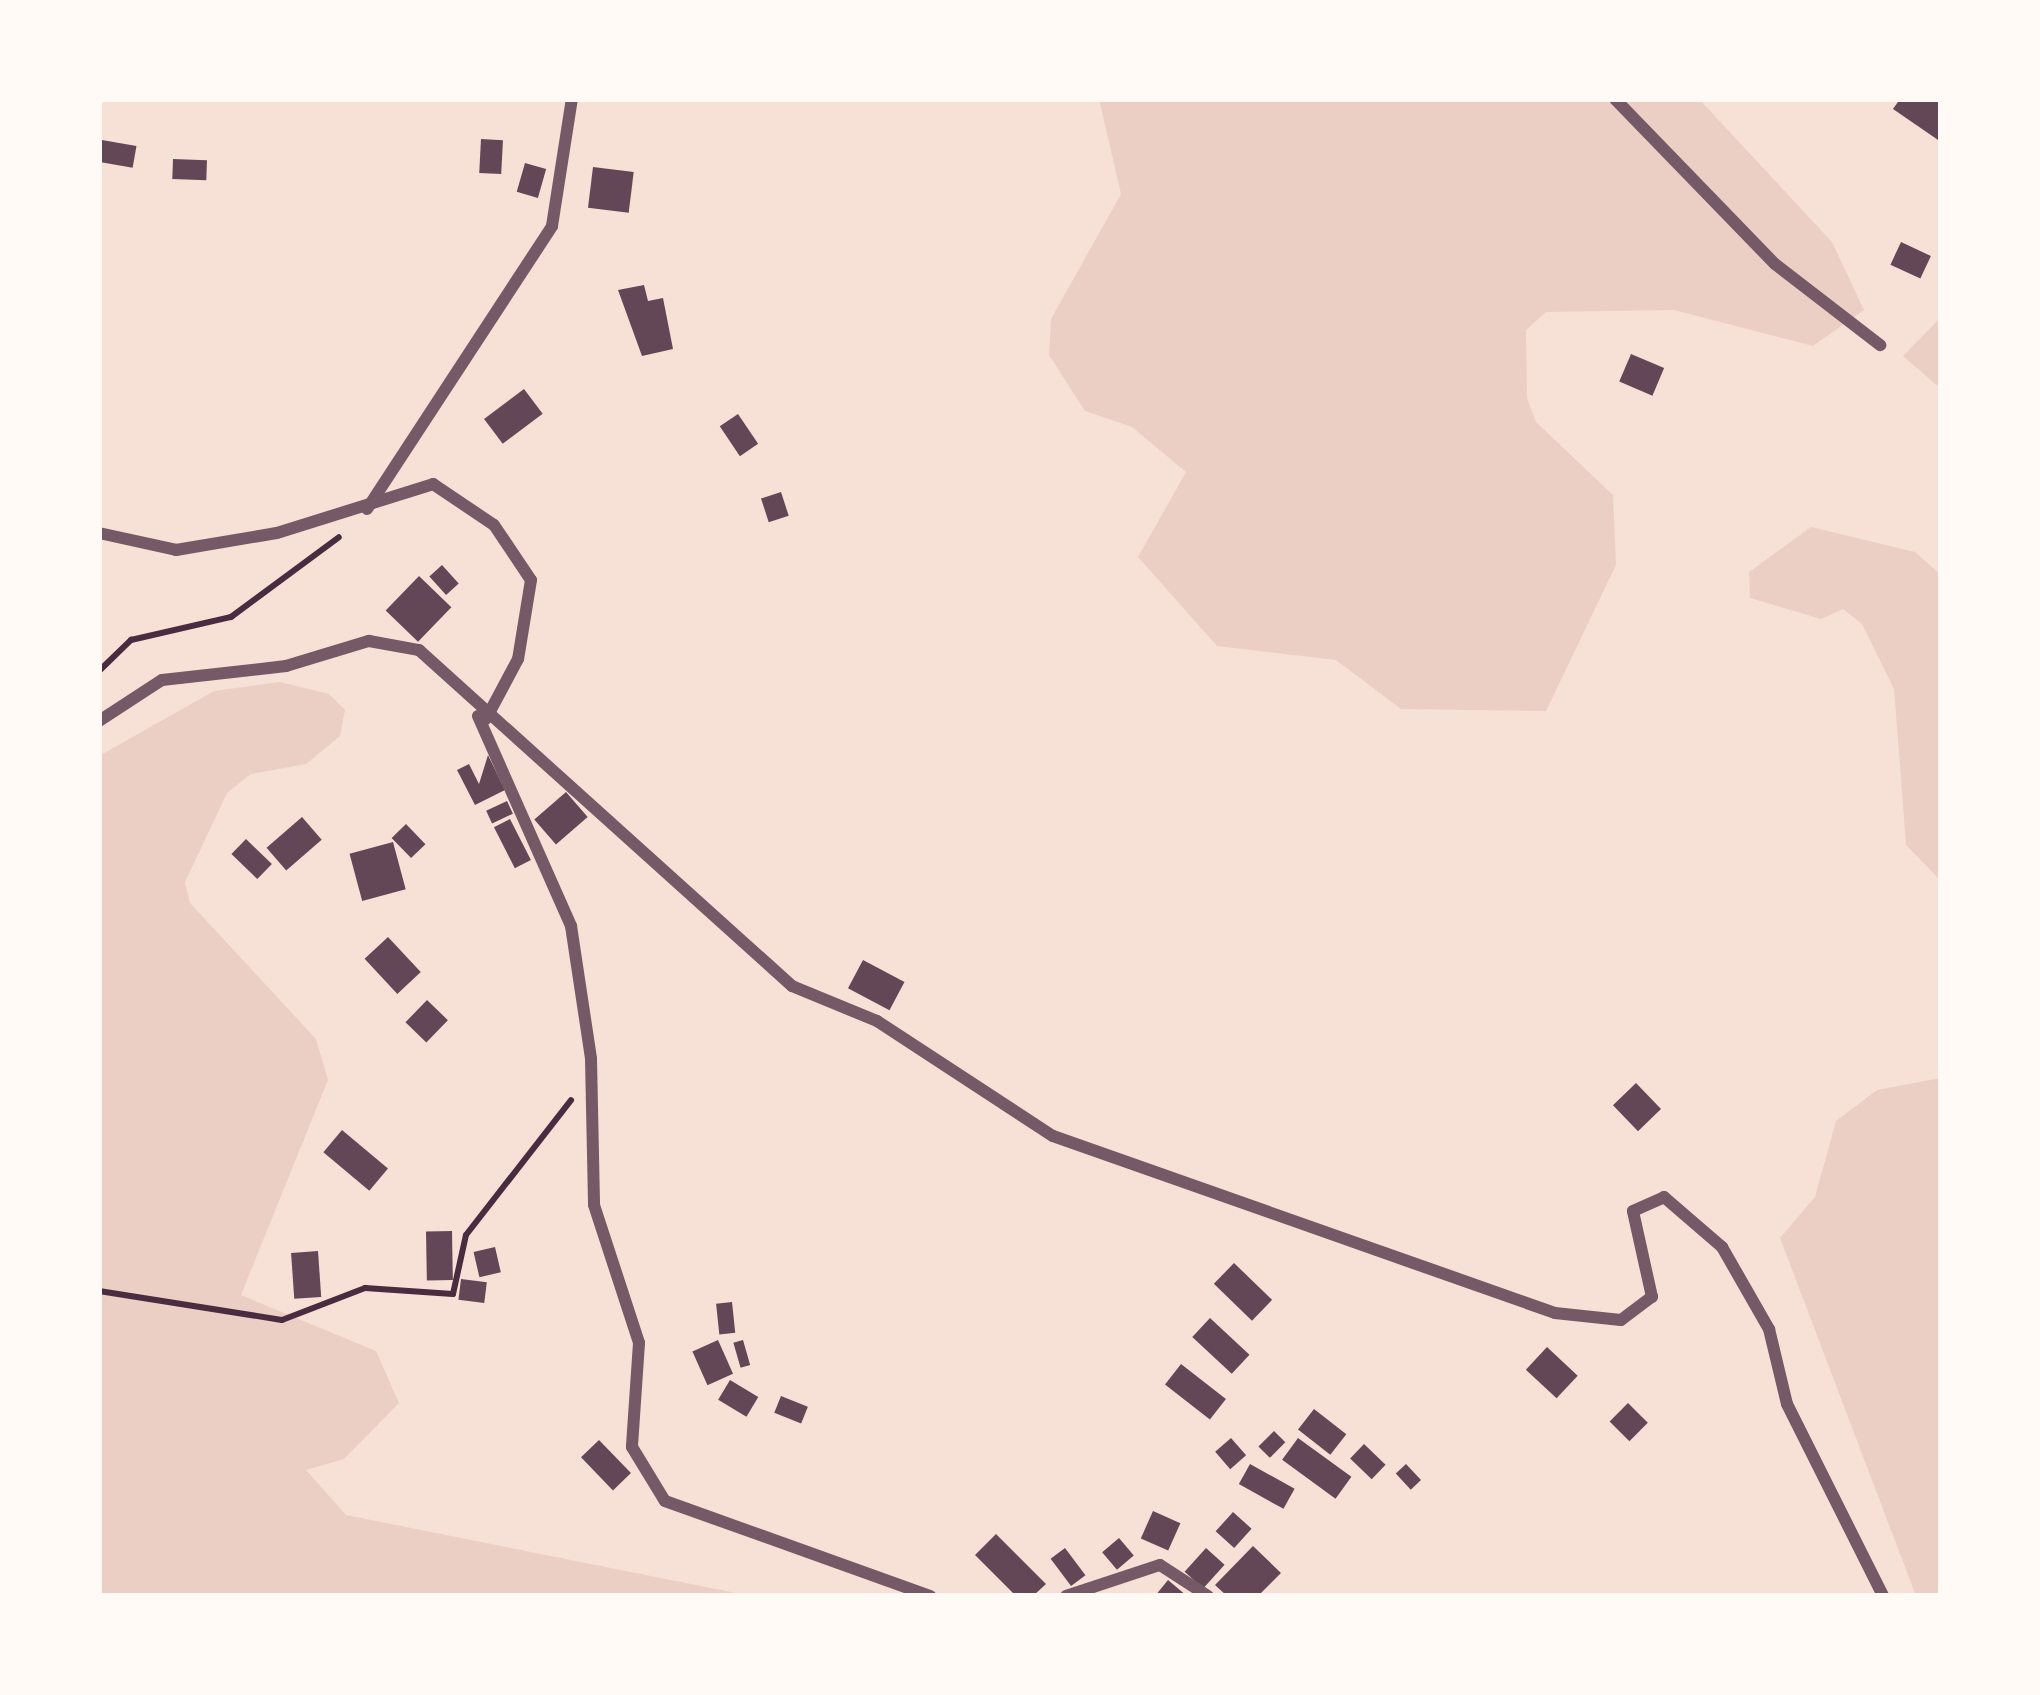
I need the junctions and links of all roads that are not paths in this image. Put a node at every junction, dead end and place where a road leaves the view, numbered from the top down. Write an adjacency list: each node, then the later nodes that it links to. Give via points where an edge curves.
1 (572, 99): 4 (street, via 552,226)
2 (1615, 99): 3 (street, via 1774,264)
3 (1880, 345)
4 (371, 503): 5 (street, via 277,533 176,550); 7 (street, via 433,484 494,526 531,580 518,659)
5 (99, 533)
6 (471, 704): 7 (street); 8 (street, via 419,650 369,640 286,666 162,680); 9 (street, via 571,926 591,1072 594,1205 639,1343 632,1447 665,1501)
7 (486, 719): 12 (street, via 535,747 792,986 877,1021 1053,1136 1555,1313 1622,1320 1652,1297 1633,1211 1664,1198 1722,1247 1769,1329 1787,1404)
8 (99, 721)
9 (930, 1596)
10 (1066, 1596): 11 (street, via 1160,1565)
11 (1208, 1596)
12 (1883, 1596)

